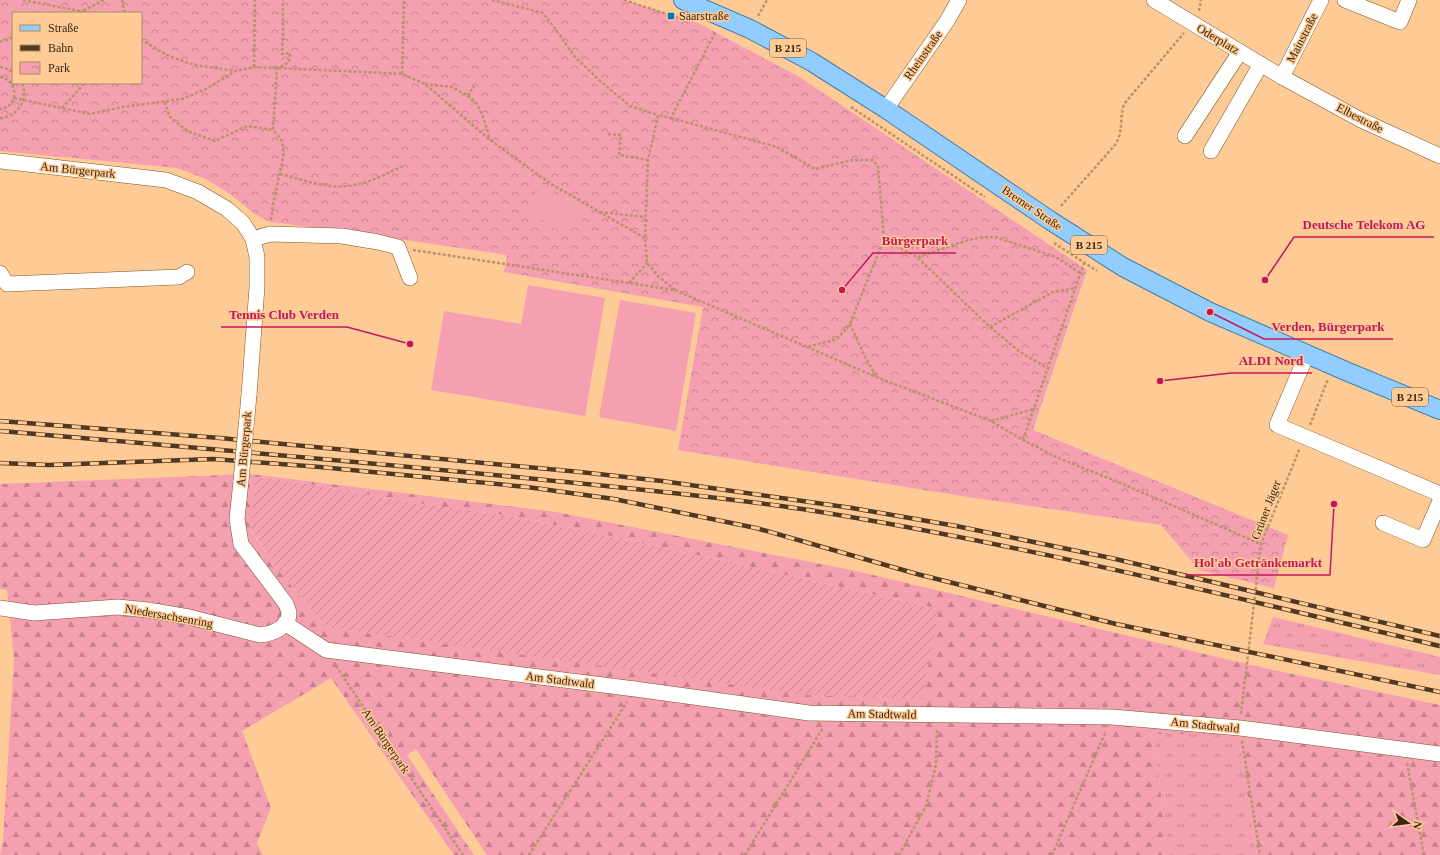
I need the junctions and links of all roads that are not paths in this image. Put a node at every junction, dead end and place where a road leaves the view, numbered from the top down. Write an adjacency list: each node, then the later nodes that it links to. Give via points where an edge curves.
1 (683, 0): 10 (main road, Bremer Straße / B 215, via 750,28 806,58)
2 (959, 0): 10 (street, Rheinstraße)
3 (1154, 0): 7 (street, Oderplatz)
4 (1321, 0): 9 (street, Mainstraße)
5 (1345, 0): 6 (street, via 1400,22)
6 (1409, 0)
7 (1240, 52): 8 (street, Oderplatz); 11 (street)
8 (1261, 64): 9 (street, Oderplatz); 12 (street)
9 (1282, 77): 13 (street, Elbestraße, via 1360,120)
10 (886, 109): 19 (main road, Bremer Straße / B 215, via 1051,221 1123,266 1210,312)
11 (1185, 136)
12 (1210, 151)
13 (1440, 156)
14 (0, 161): 15 (street, Am Bürgerpark, via 166,180 198,192 227,209 243,223)
15 (253, 239): 18 (street, via 270,234 342,236 398,247); 25 (street, Am Bürgerpark, bridge, via 257,257 257,287 237,519 241,544 286,604 289,613)
16 (187, 272): 17 (street, via 179,277 7,284)
17 (0, 273)
18 (410, 278)
19 (1307, 354): 20 (main road, Bremer Straße / B 215); 21 (street, via 1276,425)
20 (1440, 410)
21 (1440, 494)
22 (1440, 501): 23 (street, via 1423,540)
23 (1383, 523)
24 (0, 608): 25 (street, Niedersachsenring, via 34,613 118,607 148,610 189,617 260,635 276,632)
25 (285, 623): 26 (street, Am Stadtwald, via 326,650 808,713 1112,717 1240,728)
26 (1440, 754)

